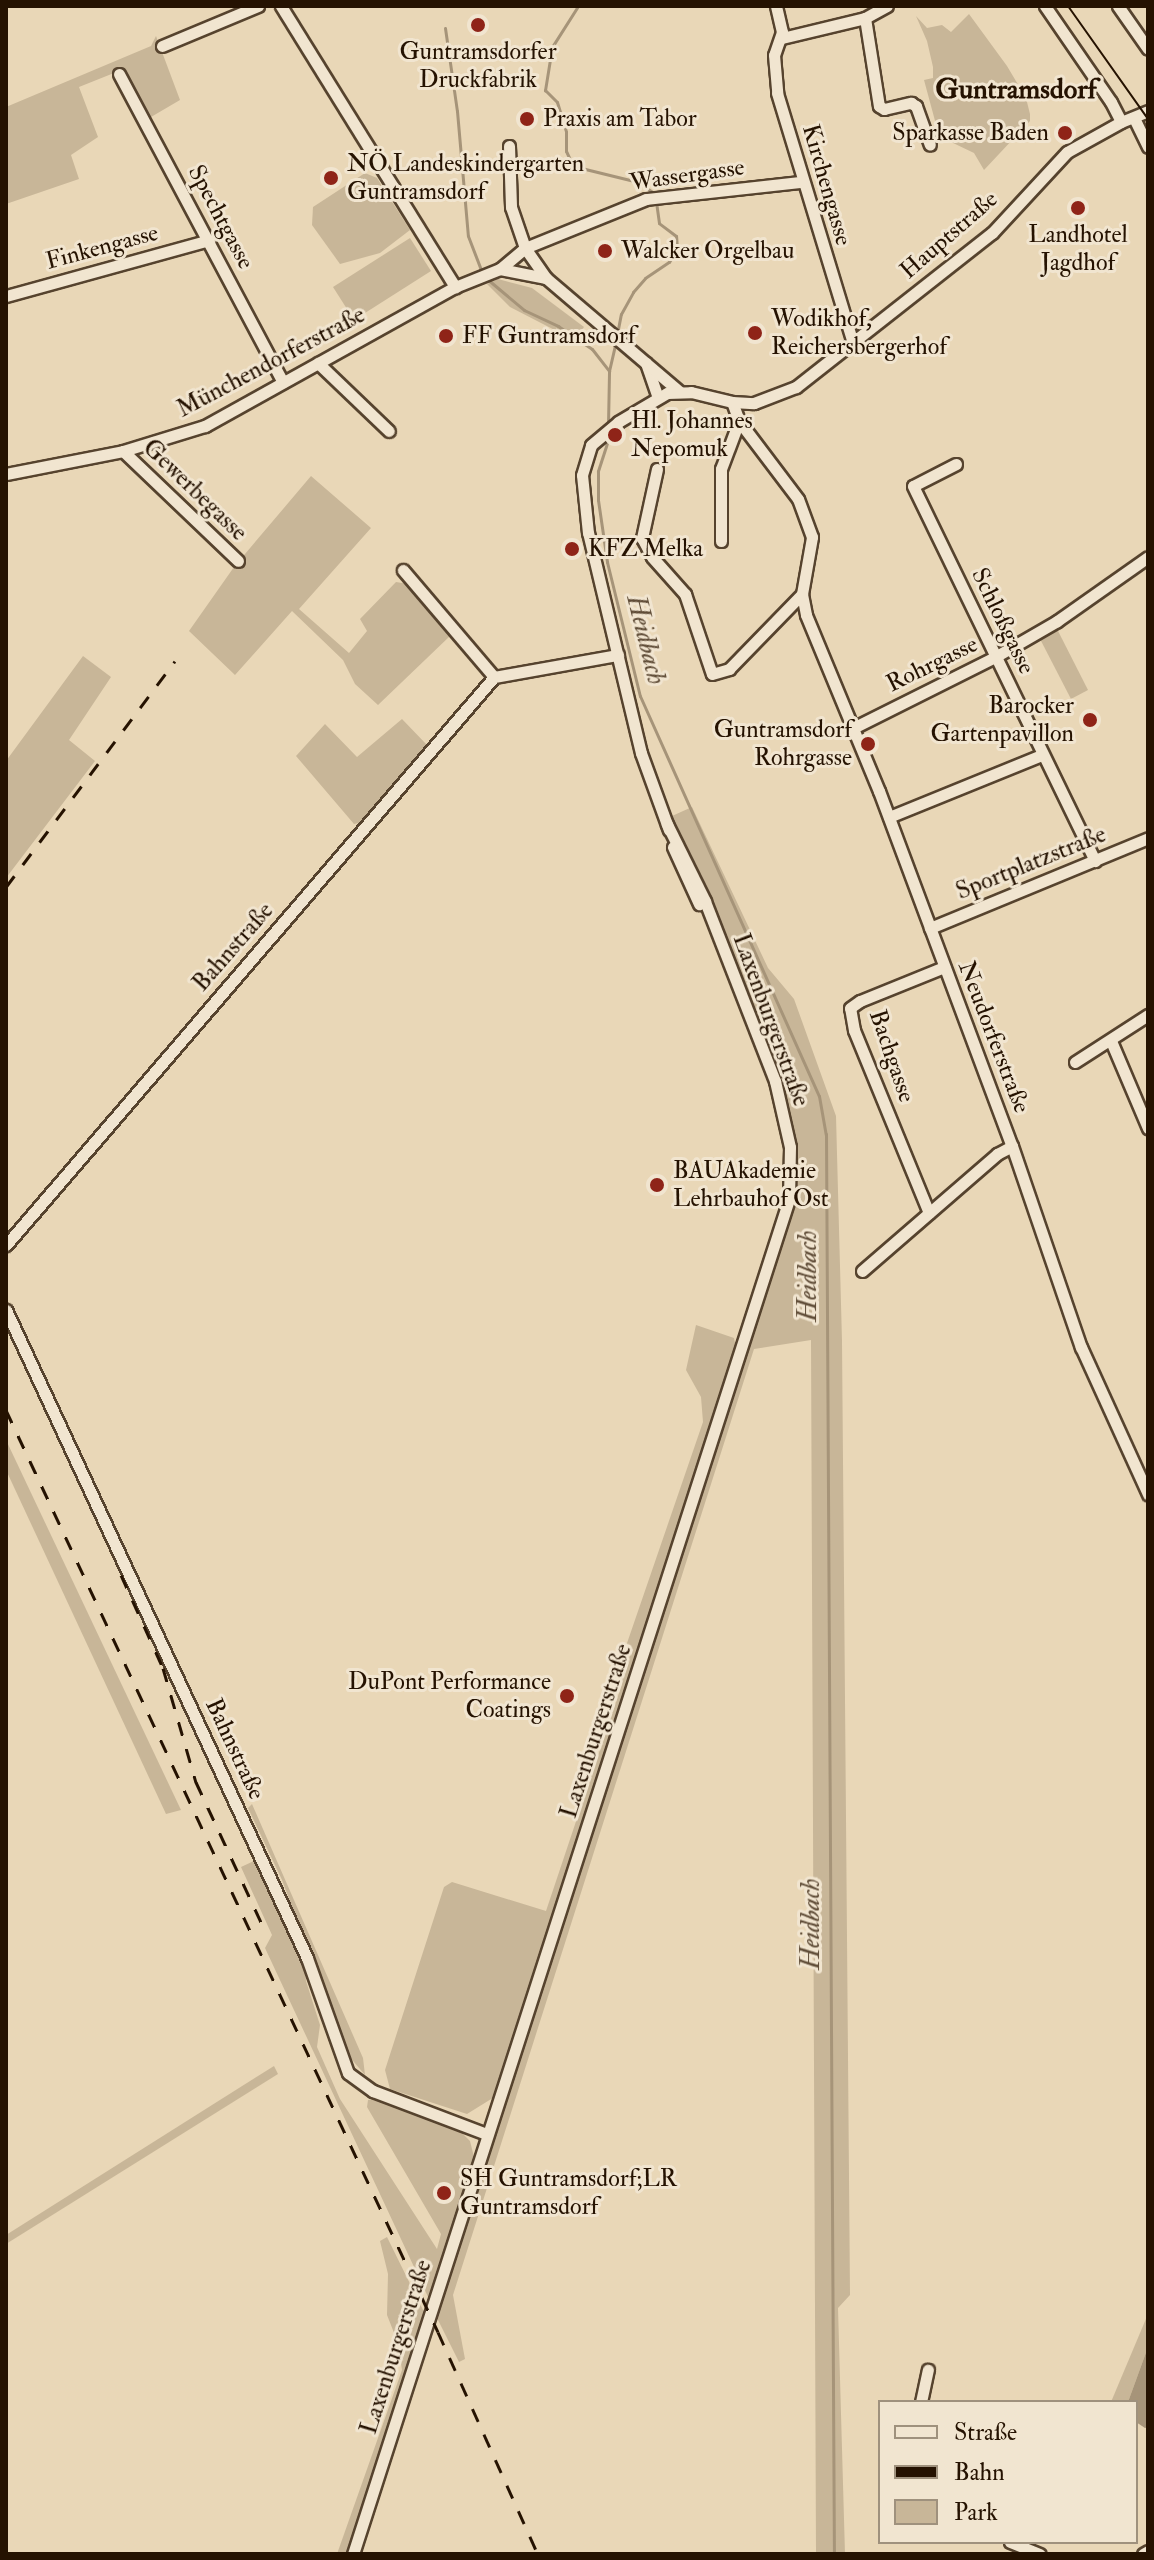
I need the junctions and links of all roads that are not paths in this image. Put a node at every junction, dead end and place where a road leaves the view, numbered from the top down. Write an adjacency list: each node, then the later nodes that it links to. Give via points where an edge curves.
1 (258, 6): 10 (street)
2 (281, 6): 24 (street)
3 (776, 6): 9 (street)
4 (887, 6): 8 (street)
5 (1045, 6): 15 (street)
6 (1134, 6): 7 (street)
7 (1121, 10): 11 (street)
8 (865, 18): 9 (street); 16 (street, via 879,106 916,106)
9 (782, 38): 19 (street, Kirchengasse, via 774,55 777,93)
10 (162, 46)
11 (1148, 49)
12 (119, 74): 20 (street, Spechtgasse)
13 (1148, 111): 14 (street, Hauptstraße)
14 (1134, 118): 15 (street, Hauptstraße); 18 (street)
15 (1121, 122): 26 (street, Hauptstraße, via 1067,152 992,233)
16 (930, 145)
17 (509, 146): 21 (street, via 511,207)
18 (1148, 147)
19 (801, 182): 21 (street, Wassergasse, via 646,199); 26 (street, Kirchengasse)
20 (209, 240): 25 (street, Finkengasse); 29 (street, Spechtgasse)
21 (525, 248): 22 (street, Wassergasse); 23 (street)
22 (495, 270): 23 (street); 24 (street)
23 (546, 278): 28 (street)
24 (455, 287): 27 (street, Münchendorferstraße)
25 (6, 296)
26 (853, 343): 32 (street, Hauptstraße, via 814,376 777,397)
27 (318, 363): 29 (street, Münchendorferstraße); 34 (street)
28 (646, 363): 30 (street); 31 (street)
29 (283, 382): 35 (street, Münchendorferstraße, via 205,426)
30 (679, 391): 31 (street, Laxenburgerstraße); 32 (street, Laxenburgerstraße)
31 (658, 397): 44 (street, Laxenburgerstraße, via 601,435 585,459 583,504)
32 (732, 402): 33 (street)
33 (739, 421): 39 (street, via 721,469); 43 (street, via 798,499 809,522)
34 (389, 431)
35 (123, 451): 38 (street, Münchendorferstraße); 41 (street, Gewerbegasse)
36 (956, 464): 45 (street, Schloßgasse, via 913,486)
37 (657, 469): 43 (street, via 642,538 685,594 712,674 729,669)
38 (6, 474)
39 (721, 541)
40 (1148, 557): 45 (street, Rohrgasse)
41 (238, 561)
42 (403, 570): 46 (street)
43 (802, 594): 47 (street, Neudorferstraße)
44 (618, 655): 46 (street); 64 (street, Laxenburgerstraße, via 643,763 705,901 775,1081 790,1147 789,1199)
45 (995, 657): 47 (street, Rohrgasse); 48 (street, Schloßgasse)
46 (494, 677): 60 (street, Bahnstraße)
47 (853, 728): 49 (street, Neudorferstraße)
48 (1042, 755): 49 (street); 51 (street, Schloßgasse)
49 (889, 817): 52 (street, Neudorferstraße)
50 (1148, 838): 51 (street, Sportplatzstraße)
51 (1095, 861): 52 (street, Sportplatzstraße)
52 (930, 928): 53 (street, Neudorferstraße)
53 (944, 967): 58 (street, Neudorferstraße); 59 (street, Bachgasse, via 850,1008 854,1030)
54 (1148, 1015): 55 (street)
55 (1111, 1041): 56 (street); 57 (street)
56 (1075, 1062)
57 (1148, 1128)
58 (1012, 1146): 59 (street); 63 (street, Neudorferstraße, via 1081,1347)
59 (929, 1213): 61 (street)
60 (6, 1245)
61 (862, 1271)
62 (6, 1310): 64 (street, Bahnstraße, via 307,1958 348,2073 373,2091)
63 (1148, 1494)
64 (486, 2134): 68 (street, Laxenburgerstraße)
65 (928, 2370): 66 (street)
66 (921, 2400)
67 (1015, 2544): 69 (street)
68 (353, 2554)
69 (1040, 2554)

